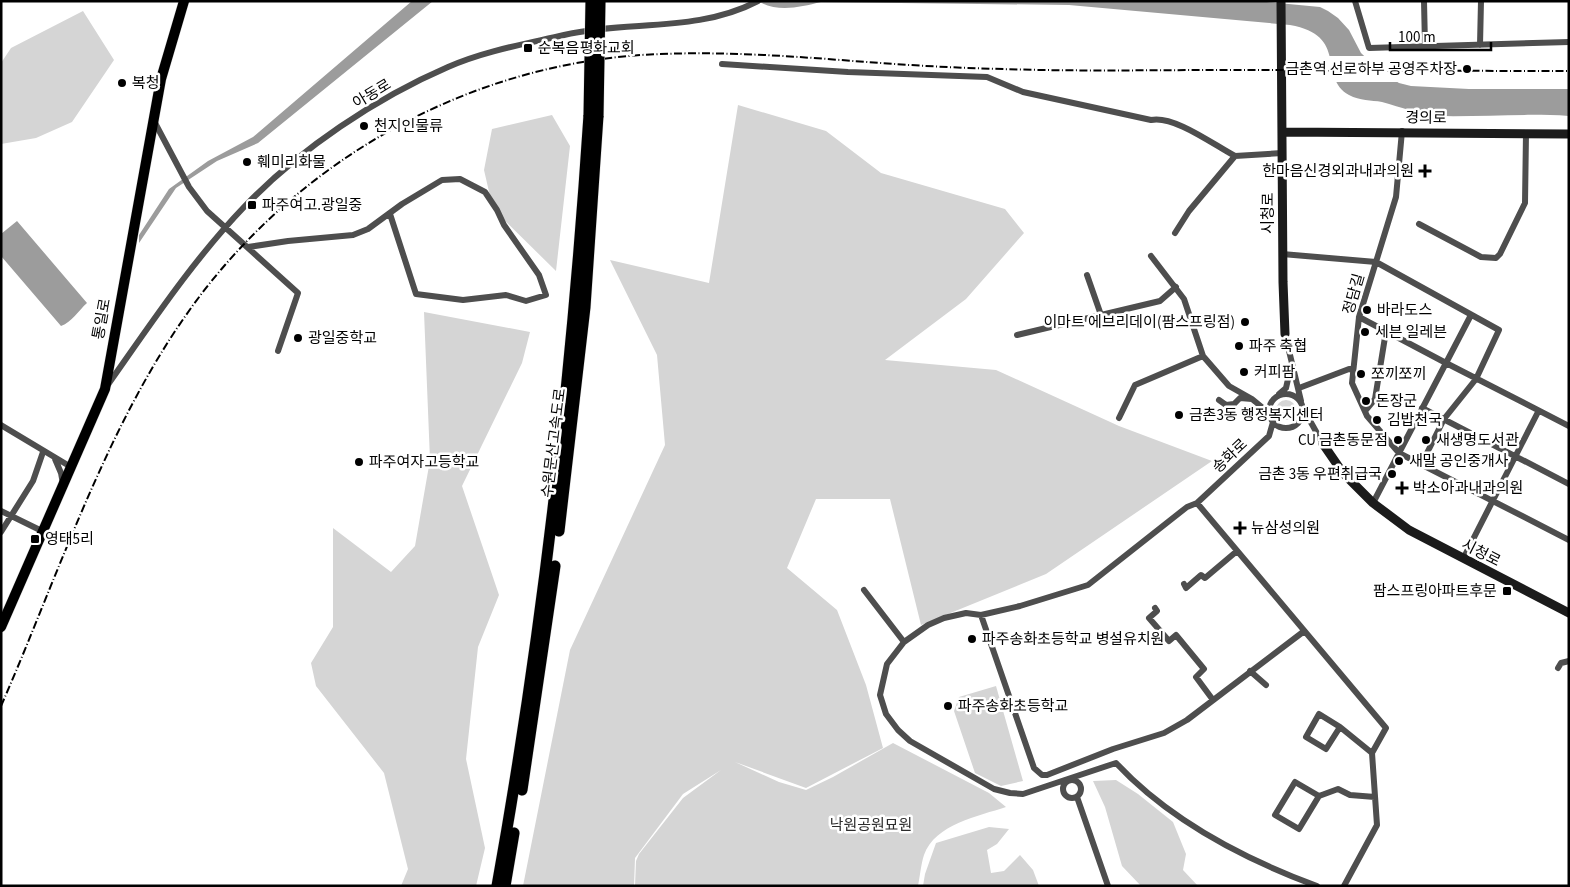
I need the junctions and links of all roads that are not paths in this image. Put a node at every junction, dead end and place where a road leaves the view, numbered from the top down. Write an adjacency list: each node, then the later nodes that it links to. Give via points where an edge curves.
1 (184, 1): 17 (main road, 통일로, via 161,79)
2 (591, 1): 16 (highway, 수원문산고속도로, bridge)
3 (600, 1): 16 (highway, 수원문산고속도로, bridge)
4 (1276, 1): 11 (street)
5 (1281, 1): 11 (street, 시청로)
6 (1286, 1): 11 (street)
7 (1355, 1): 14 (street, via 1369,48)
8 (1424, 1): 14 (street)
9 (1481, 1): 13 (street)
10 (756, 2): 26 (street, 아동로, via 731,14 701,21 576,32 449,66 400,92 314,146 246,205)
11 (1281, 13): 19 (street, 시청로)
12 (1569, 42): 13 (street)
13 (1480, 45): 14 (street)
14 (1425, 46)
15 (722, 64): 23 (street, via 987,77 1023,92 1151,120 1159,118 1193,132)
16 (593, 116): 106 (highway, 수원문산고속도로, via 549,556); 107 (highway, 수원문산고속도로, via 590,250 566,480 544,646)
17 (154, 121): 26 (street, via 189,188 207,211); 47 (main road, 통일로)
18 (1402, 131): 19 (street, 경의로); 20 (street, 경의로); 31 (street, 정담길, via 1396,197)
19 (1283, 132): 22 (street, 시청로)
20 (1526, 133): 21 (street, 경의로); 25 (street, via 1525,203 1496,258 1481,257)
21 (1569, 134)
22 (1282, 153): 23 (street); 29 (street, 시청로)
23 (1234, 156): 27 (street)
24 (390, 214): 24 (street, via 416,294 463,300 506,295 526,301 546,295 532,262 504,225 485,192 474,184 460,179 442,180); 28 (street, via 353,235)
25 (1419, 224)
26 (226, 227): 28 (street); 47 (street, 아동로, via 165,304)
27 (1175, 233)
28 (248, 247): 40 (street, via 298,293)
29 (1282, 254): 31 (street); 39 (street, 시청로)
30 (1151, 256): 33 (street)
31 (1376, 262): 35 (street); 36 (street, 정담길)
32 (1087, 275): 34 (street)
33 (1176, 287): 34 (street, via 1160,301); 41 (street, via 1184,299)
34 (1101, 314): 38 (street)
35 (1471, 315): 42 (street); 45 (street, via 1499,330)
36 (1359, 317): 37 (street); 44 (street, 정담길)
37 (1386, 331): 42 (street); 53 (street, via 1375,399)
38 (1017, 334)
39 (1285, 334): 43 (street)
40 (278, 351)
41 (1202, 356): 49 (street, via 1229,386); 56 (street, via 1135,385)
42 (1446, 363): 45 (street); 52 (street)
43 (1291, 365): 46 (street); 48 (street, via 1286,388)
44 (1353, 370): 46 (street, via 1348,369); 53 (street, 정담길, via 1352,383)
45 (1476, 379): 54 (street); 57 (street)
46 (1299, 388): 51 (street)
47 (105, 389): 71 (main road, 통일로)
48 (1276, 397): 51 (street, via 1286,394); 55 (street)
49 (1252, 398): 50 (street, via 1240,398 1234,404 1226,405); 55 (street)
50 (1219, 400)
51 (1302, 404): 59 (street, via 1303,416); 63 (street)
52 (1422, 408): 57 (street); 67 (street)
53 (1365, 411): 67 (street, 정담길)
54 (1538, 412): 61 (street); 68 (street)
55 (1269, 413): 58 (street)
56 (1120, 418)
57 (1444, 419): 68 (street); 70 (street)
58 (1273, 422): 62 (street); 64 (street, 송화로)
59 (1298, 424): 62 (street, via 1290,428); 63 (street)
60 (1, 425): 66 (street)
61 (1569, 426)
62 (1281, 427): 64 (street)
63 (1312, 428): 65 (street)
64 (1270, 436): 75 (street, 송화로)
65 (1323, 444): 76 (street, 시청로, via 1343,473)
66 (43, 452): 69 (street); 78 (street, via 33,481)
67 (1399, 453): 70 (street, 정담길); 76 (street)
68 (1514, 456): 72 (street); 74 (street)
69 (55, 459): 71 (street); 73 (street)
70 (1421, 465): 74 (street, 정담길)
71 (71, 467): 73 (main road, 통일로)
72 (1569, 484)
73 (63, 485): 80 (main road, 통일로)
74 (1493, 502): 81 (street, 정담길); 83 (street)
75 (1196, 503): 82 (street); 89 (street, 송화로, via 1088,585)
76 (1373, 503): 83 (street, 시청로, via 1408,530)
77 (1, 511): 78 (street)
78 (12, 516): 79 (street); 80 (street)
79 (1, 532)
80 (44, 532): 87 (main road, 통일로)
81 (1569, 540)
82 (1237, 551): 84 (street, via 1205,578 1201,575 1186,588); 91 (street)
83 (1463, 560): 88 (street, 시청로)
84 (1184, 584)
85 (864, 590): 92 (street)
86 (1155, 608): 97 (street, via 1157,611 1149,618 1168,641 1176,635 1204,669 1196,677)
87 (4, 614): 90 (main road, 통일로)
88 (1569, 614)
89 (981, 615): 92 (street, 송화로, via 966,613 944,618); 99 (street, via 1037,772 1053,774)
90 (1, 628)
91 (1303, 632): 95 (street); 100 (street, via 1386,728)
92 (904, 642): 102 (street, 송화로, via 887,664 880,695 886,714 910,741 994,789 1023,794)
93 (1569, 661): 94 (street)
94 (1558, 668)
95 (1250, 671): 96 (street); 97 (street)
96 (1266, 685)
97 (1213, 700): 99 (street, via 1187,720 1156,737)
98 (1340, 726): 98 (street, via 1326,749 1306,737 1320,714); 100 (street)
99 (1113, 749): 101 (street)
100 (1372, 753): 105 (street)
101 (1116, 763): 102 (street, 송화로); 109 (street, via 1133,781 1196,828 1270,868)
102 (1069, 780): 104 (street, via 1080,785 1081,792); 104 (street, via 1063,787 1064,793 1068,797)
103 (1319, 796): 103 (street, via 1296,782 1275,815 1299,829); 105 (street, via 1338,789 1350,795)
104 (1076, 797): 108 (street)
105 (1375, 797): 110 (street, via 1376,825)
106 (497, 886)
107 (505, 886)
108 (1108, 886)
109 (1317, 886)
110 (1344, 886)

